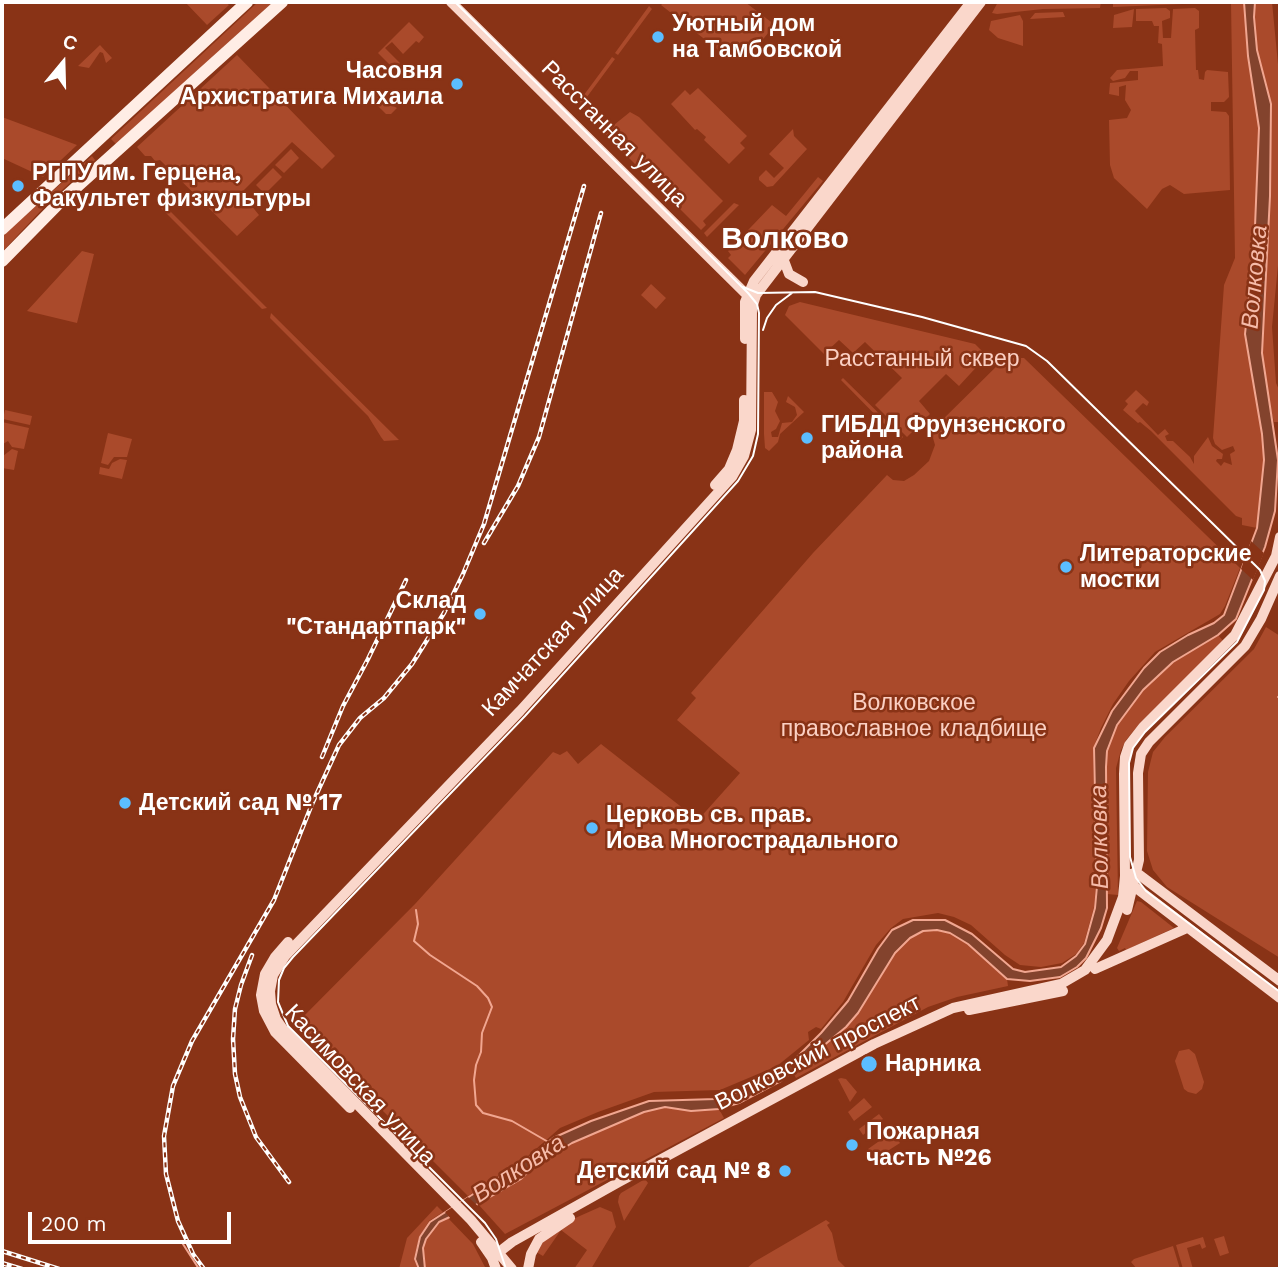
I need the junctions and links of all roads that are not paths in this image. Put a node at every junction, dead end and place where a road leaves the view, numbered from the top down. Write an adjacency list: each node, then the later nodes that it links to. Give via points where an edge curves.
1 (247, 2): 6 (main road)
2 (282, 2): 8 (main road, via 61,201)
3 (451, 2): 10 (street, Расстанная улица)
4 (971, 2): 10 (street)
5 (981, 2): 7 (street, Камчатская улица)
6 (2, 229)
7 (783, 258): 9 (street, via 789,274); 17 (street, Камчатская улица, via 752,309 750,439 732,477 530,700 285,956)
8 (2, 261)
9 (803, 282)
10 (747, 295): 17 (street, Камчатская улица, via 744,421 726,473 525,695 278,952)
11 (1280, 537): 13 (street, via 1276,556 1230,642 1129,745 1124,774)
12 (1280, 576): 13 (street, via 1253,635 1235,659 1143,750 1138,766 1139,844)
13 (1131, 874): 14 (street, Волковский проспект); 18 (street); 20 (street, Волковский проспект, via 1107,940 1078,976 1052,987 971,1002 874,1044)
14 (1133, 887): 15 (street); 16 (street, Волковский проспект, via 1114,943)
15 (1187, 928): 16 (street); 19 (street)
16 (1095, 969): 23 (street, Волковский проспект, via 1064,990 958,1014 868,1056 550,1230 535,1246)
17 (268, 981): 20 (street, Касимовская улица, via 272,1008 283,1029)
18 (1280, 981)
19 (1280, 998)
20 (495, 1255): 21 (street); 22 (street)
21 (496, 1269)
22 (512, 1269)
23 (528, 1269)

